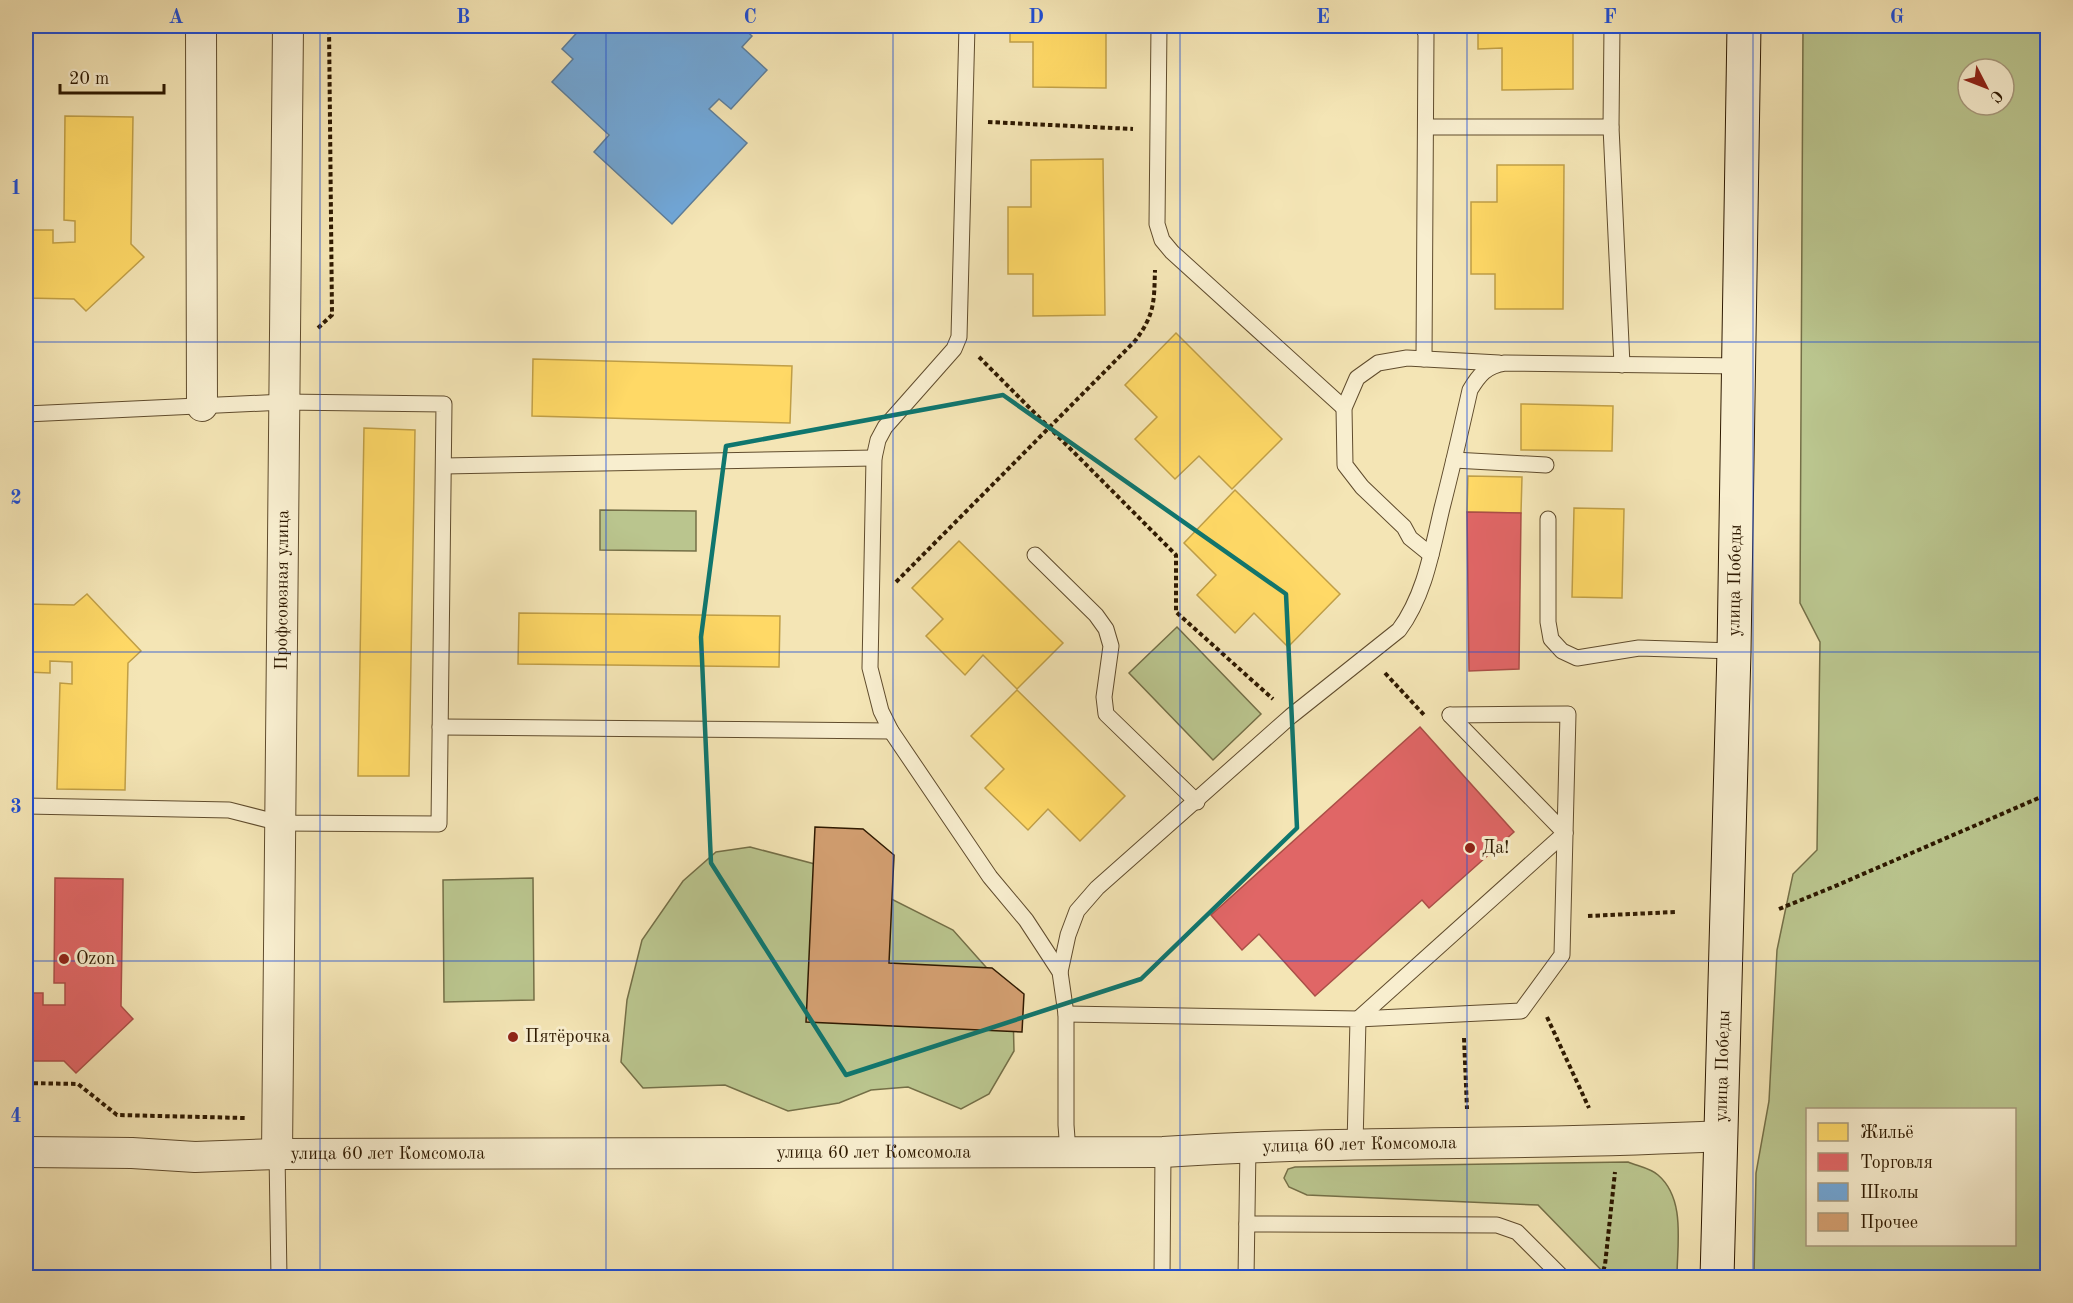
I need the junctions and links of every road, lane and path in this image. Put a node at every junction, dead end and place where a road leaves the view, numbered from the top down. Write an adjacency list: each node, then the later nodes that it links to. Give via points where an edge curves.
1 (201, 26): 21 (street)
2 (288, 26): 20 (street, Профсоюзная улица)
3 (329, 26): 14 (path, via 332,315)
4 (967, 26): 9 (lane)
5 (1159, 26): 12 (lane)
6 (1423, 26): 10 (lane)
7 (1612, 26): 11 (lane)
8 (1744, 26): 19 (street, улица Победы)
9 (965, 122): 12 (path); 15 (lane)
10 (1426, 127): 11 (lane); 16 (lane)
11 (1611, 128): 18 (lane)
12 (1158, 130): 13 (lane)
13 (1157, 224): 22 (lane, via 1162,240 1172,252); 24 (path, via 1154,301 1149,322)
14 (315, 332)
15 (959, 337): 24 (path); 25 (lane, via 954,349 885,427)
16 (1424, 359): 17 (lane); 22 (lane, via 1378,363 1357,378)
17 (1504, 363): 18 (lane); 26 (lane, via 1491,366 1470,390)
18 (1622, 365): 19 (lane)
19 (1738, 366): 33 (street, улица Победы)
20 (284, 402): 21 (lane); 28 (lane, via 444,404); 42 (street, Профсоюзная улица)
21 (202, 406): 23 (lane)
22 (1344, 408): 31 (lane, via 1344,465 1410,538)
23 (26, 414)
24 (1049, 428): 32 (path); 36 (path, via 1176,555 1176,612)
25 (873, 459): 28 (lane); 32 (lane)
26 (1454, 460): 27 (lane); 31 (lane)
27 (1546, 465)
28 (444, 466): 37 (lane)
29 (1548, 519): 33 (lane, via 1548,622 1551,639 1562,651 1577,658 1639,648)
30 (1035, 555): 40 (lane, via 1106,629 1111,646 1104,697 1106,714)
31 (1431, 555): 34 (lane, via 1411,614 1399,630)
32 (872, 607): 38 (lane, via 870,668 881,711)
33 (1734, 651): 56 (street, улица Победы)
34 (1368, 654): 35 (path, via 1425,716); 36 (lane)
35 (1450, 715): 43 (lane); 43 (lane, via 1568,714)
36 (1291, 716): 40 (lane)
37 (440, 727): 38 (lane); 42 (lane, via 439,824)
38 (891, 731): 47 (lane)
39 (2048, 794): 44 (path)
40 (1197, 802): 47 (lane, via 1097,888 1077,911)
41 (26, 806): 42 (lane, via 230,810)
42 (280, 823): 55 (street, Профсоюзная улица)
43 (1565, 833): 46 (lane); 51 (lane)
44 (1779, 909)
45 (1675, 912): 46 (path)
46 (1563, 917): 48 (lane, via 1562,956)
47 (1060, 972): 49 (lane)
48 (1536, 992): 50 (lane, via 1521,1011); 54 (path)
49 (1066, 1014): 51 (lane); 60 (lane)
50 (1463, 1014): 51 (lane); 53 (path)
51 (1358, 1019): 57 (lane)
52 (26, 1083): 55 (path, via 78,1084 117,1115)
53 (1467, 1109)
54 (1592, 1114)
55 (277, 1118): 62 (street, Профсоюзная улица)
56 (1720, 1136): 57 (street, улица 60 лет Комсомола, via 1604,1142); 70 (street, улица Победы)
57 (1355, 1145): 58 (street, улица 60 лет Комсомола)
58 (1248, 1147): 61 (street, улица 60 лет Комсомола); 64 (lane)
59 (26, 1152): 62 (street, улица 60 лет Комсомола, via 195,1157)
60 (1068, 1152): 61 (street, улица 60 лет Комсомола); 62 (street, улица 60 лет Комсомола)
61 (1163, 1152): 66 (lane)
62 (277, 1154): 65 (lane)
63 (1616, 1162): 69 (path)
64 (1246, 1224): 67 (lane); 68 (lane, via 1497,1225 1517,1232)
65 (279, 1278)
66 (1162, 1278)
67 (1246, 1278)
68 (1563, 1278)
69 (1601, 1278)
70 (1717, 1278)

